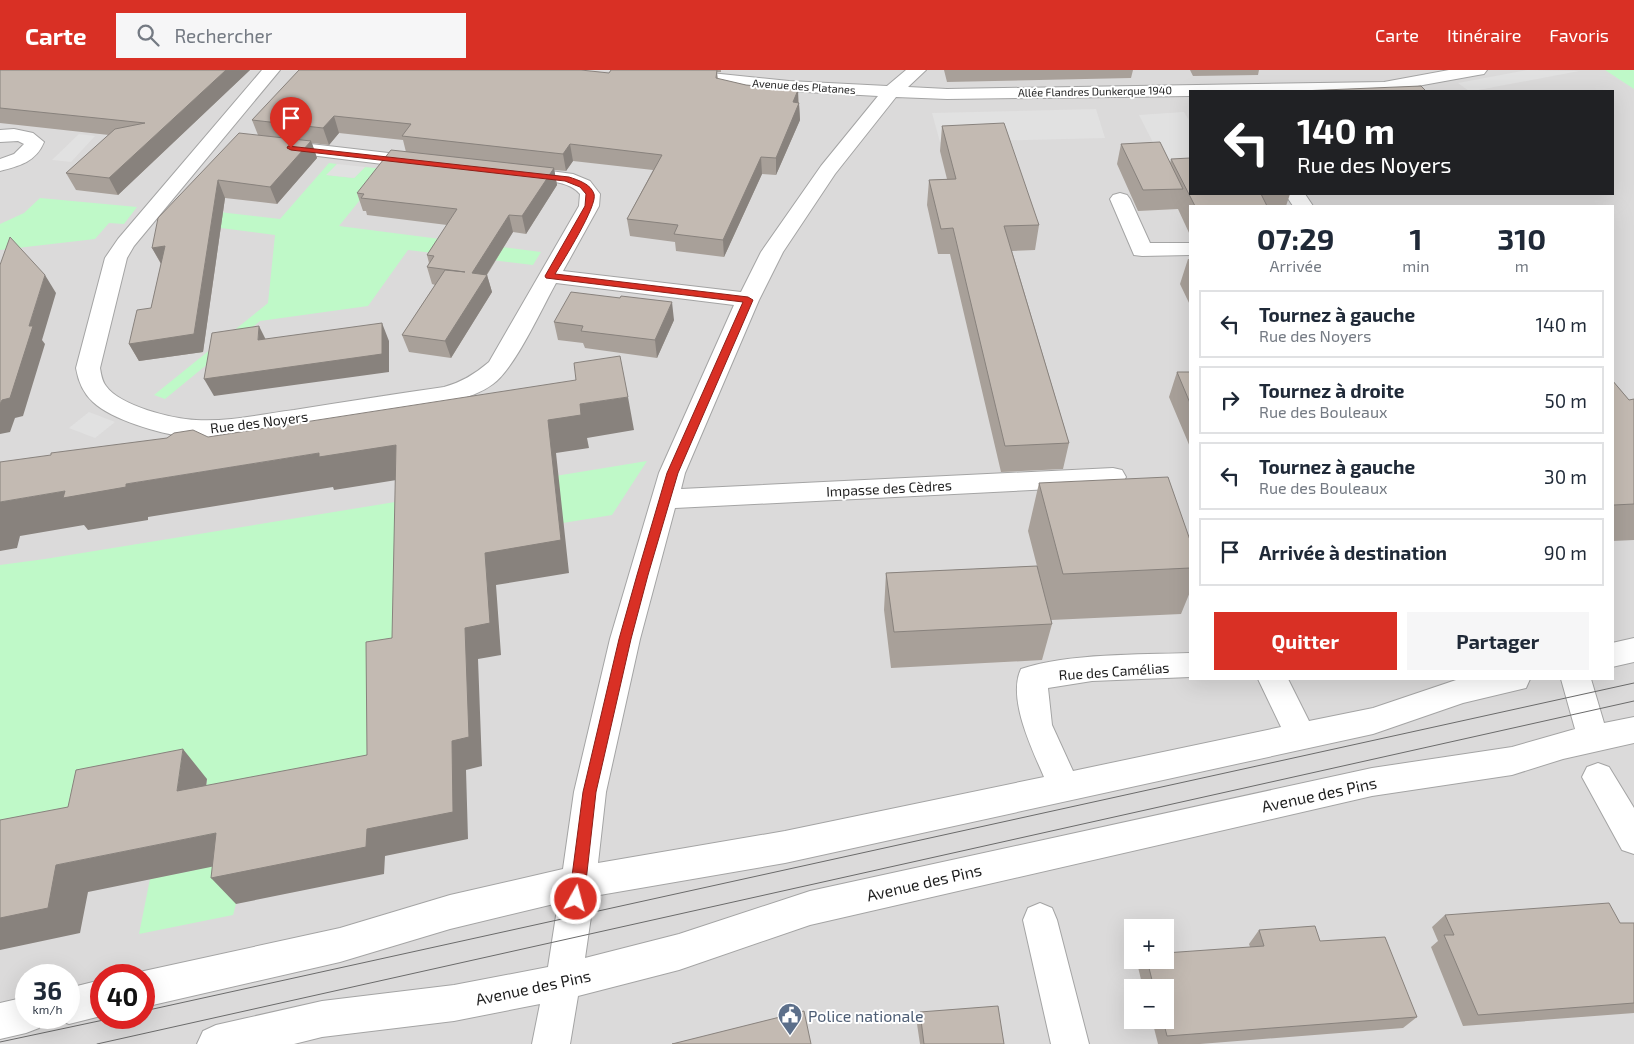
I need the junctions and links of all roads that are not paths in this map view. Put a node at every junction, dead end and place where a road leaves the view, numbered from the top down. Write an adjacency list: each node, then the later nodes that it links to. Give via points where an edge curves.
1 (271, 70): 18 (street, Rue des Noyers, via 222,140 125,244 111,271 88,368 89,378 102,397 170,426 211,429 446,395 484,380 498,366)
2 (629, 70): 5 (street, Avenue des Platanes)
3 (917, 70): 8 (street)
4 (1478, 70): 7 (street, Allée Flandres Dunkerque 1940, via 1384,87)
5 (788, 78): 8 (street, Avenue des Platanes)
6 (1189, 90): 9 (street, Allée Flandres Dunkerque 1940)
7 (1229, 90)
8 (890, 92): 9 (street, Allée Flandres Dunkerque 1940); 19 (street, via 828,170 772,252)
9 (1066, 92): 10 (street)
10 (1071, 110)
11 (0, 136): 14 (street, via 27,136 34,142 31,150 20,159)
12 (262, 145): 13 (street)
13 (439, 164)
14 (0, 166)
15 (498, 171): 18 (street, Rue des Noyers, via 566,178 583,185 590,194 589,206)
16 (1120, 199): 17 (street, via 1142,250)
17 (1189, 249)
18 (550, 276): 19 (street)
19 (748, 300): 21 (street, via 672,473)
20 (1113, 477): 21 (street, Impasse des Cèdres)
21 (665, 499): 34 (street, via 625,639 590,792)
22 (1634, 650): 23 (street)
23 (1614, 655)
24 (1189, 666): 32 (street, Rue des Camélias, via 1092,669 1032,678 1037,725)
25 (1273, 680): 29 (street)
26 (1510, 680): 29 (street, via 1463,690 1373,721)
27 (1576, 680): 30 (street)
28 (1634, 730): 30 (street, Avenue des Pins)
29 (1300, 736): 32 (street)
30 (1593, 738): 36 (street, Avenue des Pins, via 1512,761 1372,782 810,908 679,952)
31 (1598, 777): 33 (street)
32 (1064, 787): 34 (street, via 785,847)
33 (1634, 839)
34 (579, 882): 36 (street); 37 (street, via 450,912 340,945)
35 (1040, 920): 42 (street)
36 (563, 982): 40 (street, Avenue des Pins, via 454,1003 322,1020); 41 (street)
37 (155, 987)
38 (15, 1018): 39 (street)
39 (0, 1021)
40 (216, 1044)
41 (551, 1044)
42 (1070, 1044)

